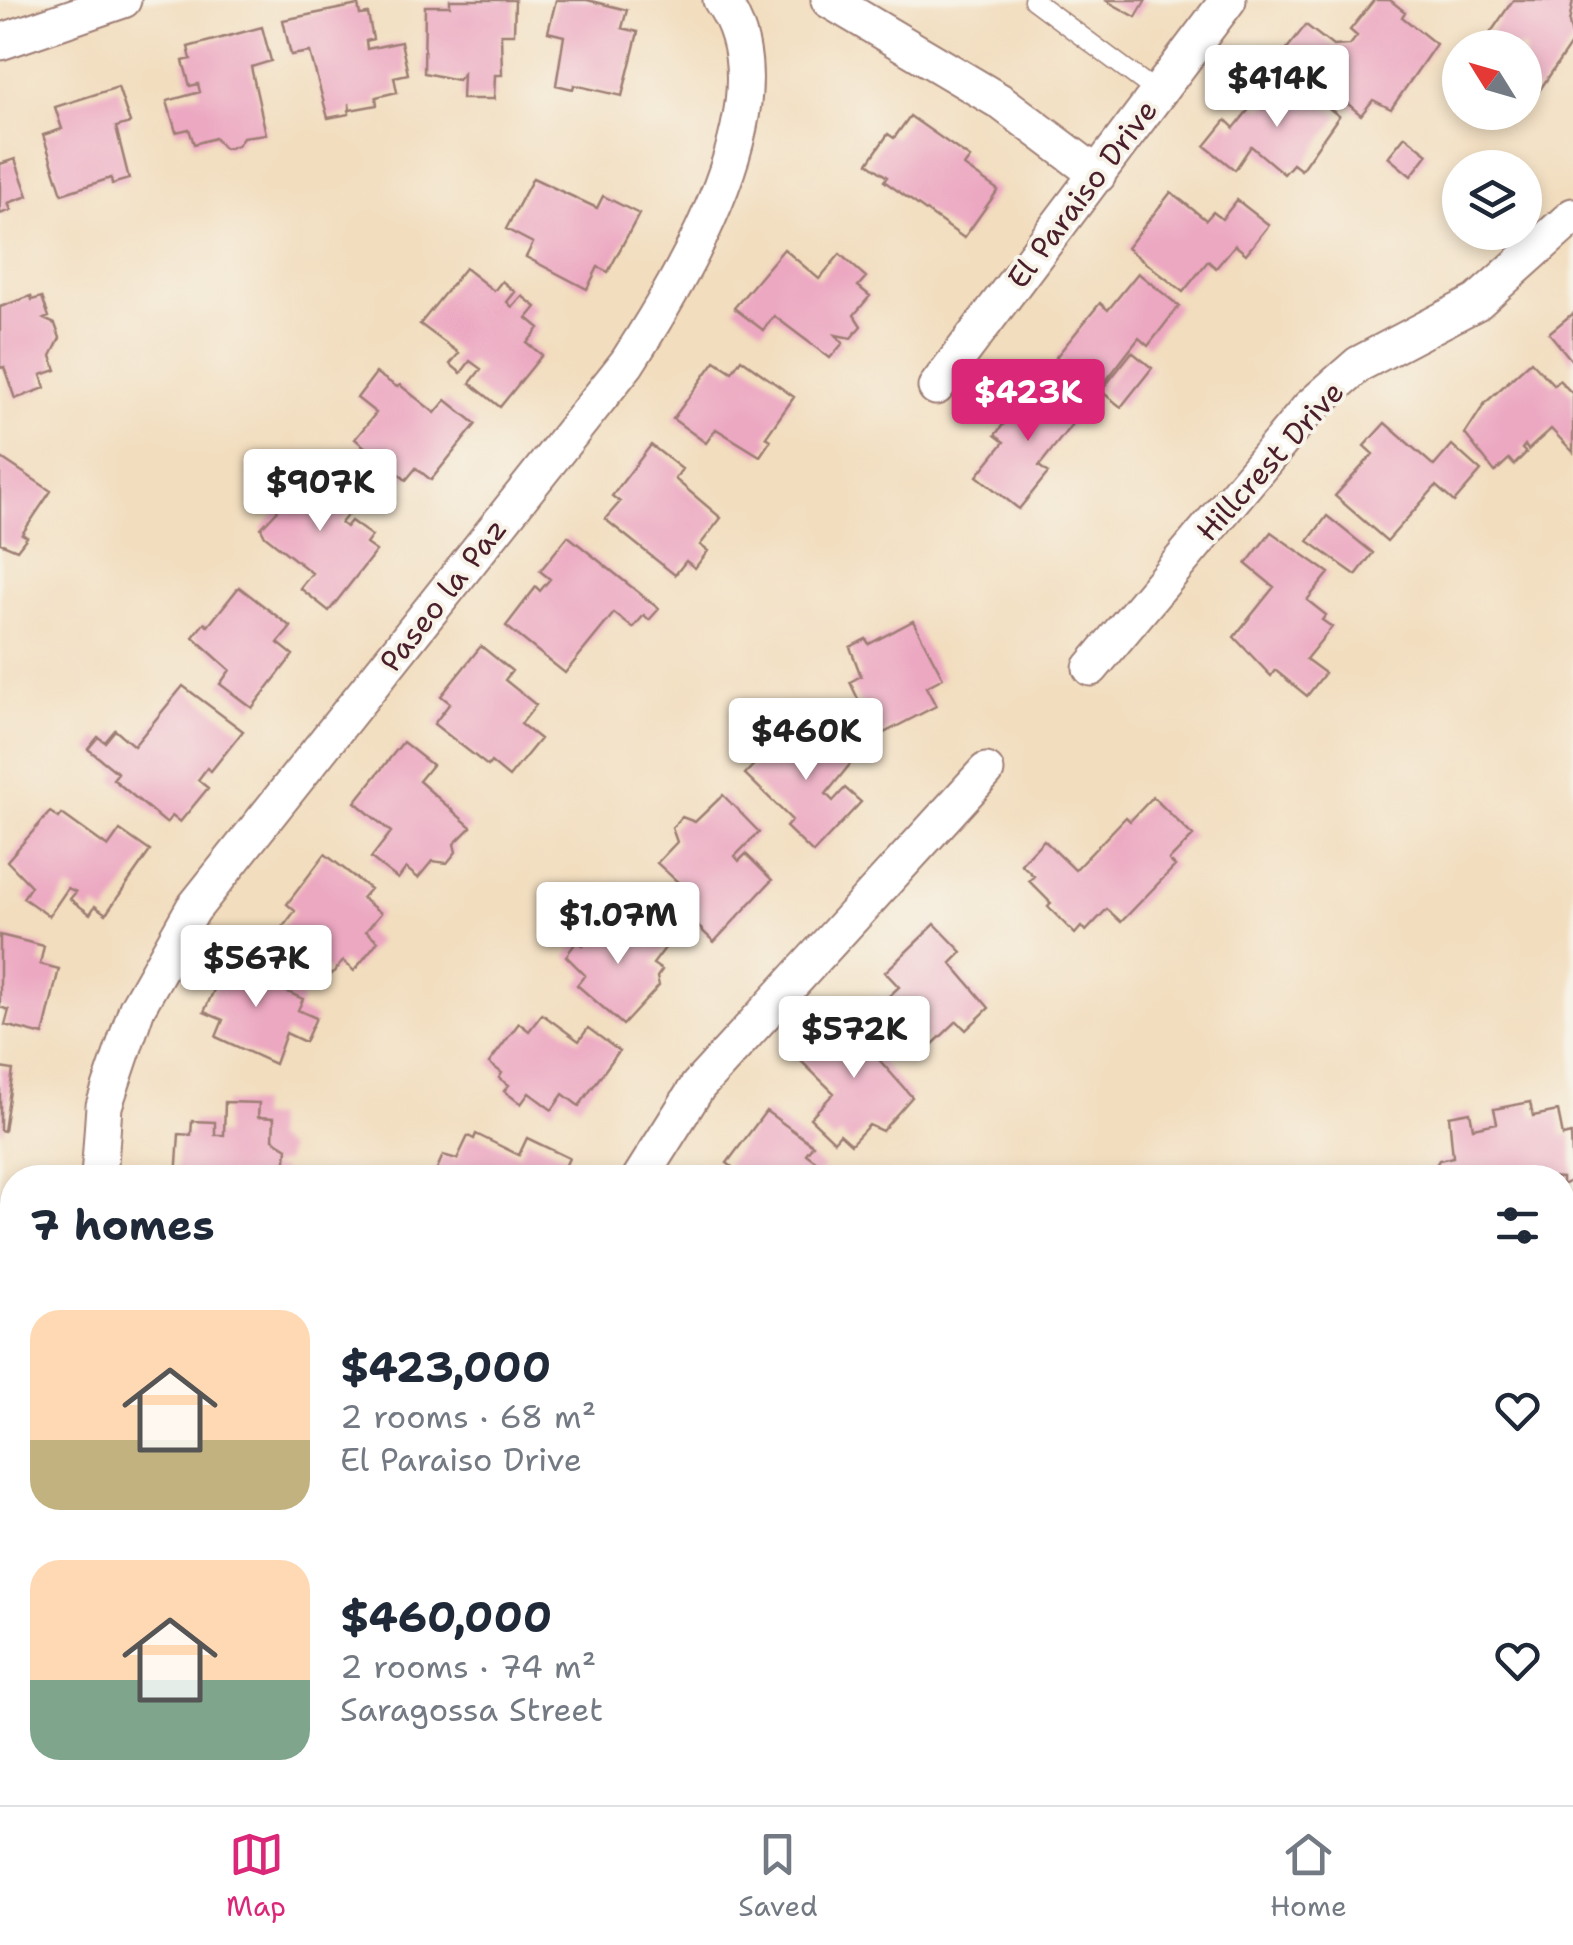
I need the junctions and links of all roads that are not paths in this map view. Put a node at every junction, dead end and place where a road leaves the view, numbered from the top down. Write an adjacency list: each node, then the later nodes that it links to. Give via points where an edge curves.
1 (123, 0): 6 (street)
2 (720, 0): 13 (street, Paseo la Paz, via 730,13 743,65 735,151 685,273 627,363 193,909 136,1008 104,1106)
3 (829, 0): 8 (street, via 1001,102)
4 (1033, 0): 7 (lane)
5 (1228, 0): 7 (street, El Paraiso Drive)
6 (0, 42)
7 (1158, 94): 8 (street, El Paraiso Drive)
8 (1098, 175): 10 (street, El Paraiso Drive)
9 (1573, 216): 11 (street, Hillcrest Drive, via 1477,302 1359,364 1310,408)
10 (936, 388)
11 (1091, 668)
12 (986, 771): 14 (street, via 710,1072)
13 (100, 1165)
14 (649, 1165)

